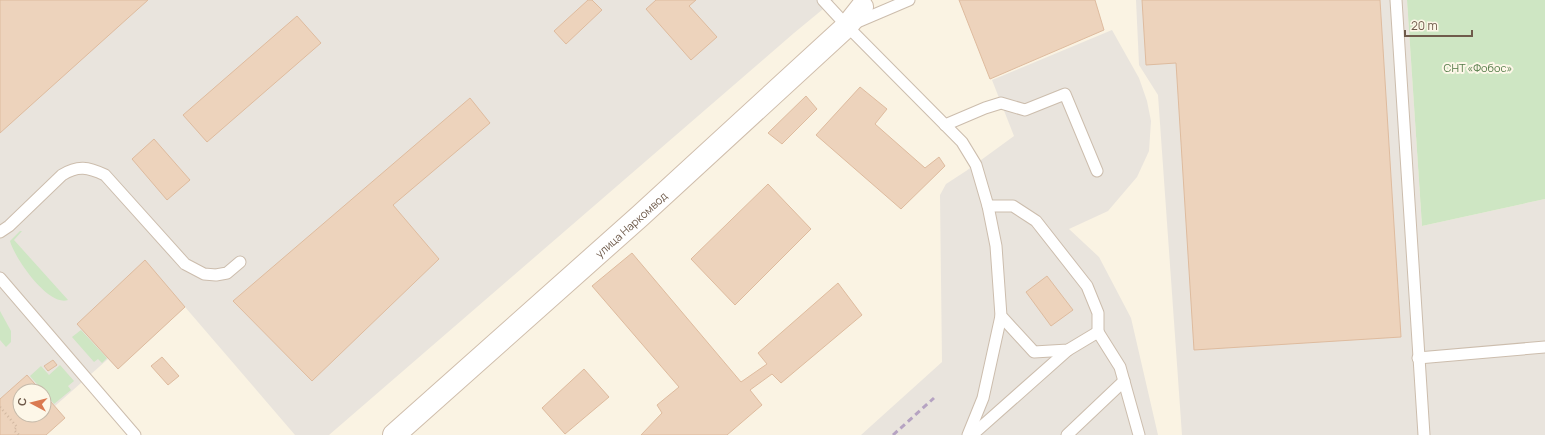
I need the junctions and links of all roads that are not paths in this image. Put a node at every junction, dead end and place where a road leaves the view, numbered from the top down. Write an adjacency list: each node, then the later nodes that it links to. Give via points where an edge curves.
1 (823, 0): 5 (lane)
2 (909, 0): 5 (lane)
3 (1396, 0): 16 (lane)
4 (862, 7): 5 (street, улица Наркомвод)
5 (847, 26): 6 (lane); 19 (street, улица Наркомвод, via 640,216)
6 (945, 125): 7 (lane, via 1001,103 1025,110 1065,94); 8 (lane, via 962,142 976,166)
7 (1097, 171)
8 (988, 206): 12 (lane, via 996,246); 13 (lane, via 1013,206 1036,221 1087,286 1098,313)
9 (0, 232): 10 (lane, via 62,175 70,170 87,168 105,175 177,256 194,270 204,274 228,273)
10 (240, 262)
11 (0, 278): 18 (lane)
12 (1001, 316): 15 (lane, via 1034,352); 20 (lane, via 983,398)
13 (1098, 332): 15 (lane); 17 (lane, via 1120,367)
14 (1545, 348): 16 (lane)
15 (1068, 350): 21 (lane)
16 (1418, 358): 24 (lane)
17 (1124, 381): 22 (lane); 23 (lane)
18 (135, 435)
19 (394, 435)
20 (968, 435)
21 (972, 435)
22 (1067, 435)
23 (1139, 435)
24 (1424, 435)

